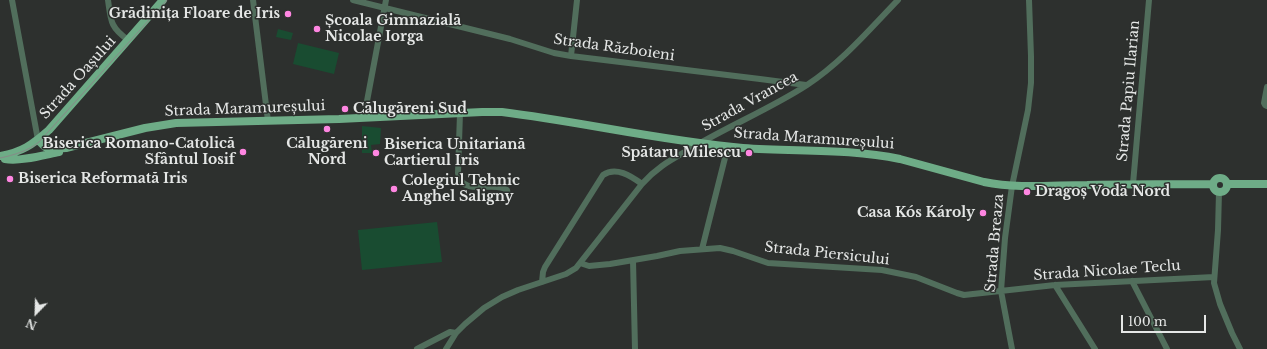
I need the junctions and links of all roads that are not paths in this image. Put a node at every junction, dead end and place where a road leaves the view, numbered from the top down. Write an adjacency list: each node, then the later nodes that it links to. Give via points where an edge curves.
1 (12, 0): 20 (street)
2 (108, 0): 12 (street, via 113,25 116,31)
3 (163, 0): 12 (main road, Strada Oașului)
4 (253, 0): 19 (street)
5 (353, 0): 11 (street, Strada Războieni)
6 (386, 0): 11 (street)
7 (577, 0): 13 (street)
8 (898, 0): 14 (street, Strada Vrancea, via 849,51)
9 (1028, 0): 33 (street, Strada Breaza, via 1031,83)
10 (1149, 0): 29 (street, Strada Papiu Ilarian)
11 (384, 8): 13 (street, Strada Războieni); 18 (street)
12 (128, 40): 20 (main road, Strada Oașului)
13 (571, 56): 14 (street, Strada Războieni)
14 (806, 85): 21 (street, Strada Vrancea)
15 (1267, 87): 16 (street, via 1264,103)
16 (1267, 106)
17 (460, 113): 18 (main road, Strada Maramureșului); 22 (main road, Strada Maramureșului, via 502,112); 35 (street, via 460,179 477,187 503,187)
18 (364, 117): 19 (main road, Strada Maramureșului)
19 (268, 121): 25 (main road, Strada Maramureșului, via 165,124)
20 (38, 140): 23 (main road, Strada Oașului); 25 (main road, Strada Maramureșului, via 49,149)
21 (709, 141): 22 (main road, Strada Maramureșului); 24 (main road, Strada Maramureșului)
22 (695, 142): 28 (street, Strada Vrancea, via 660,166)
23 (30, 146): 26 (main road); 27 (main road, Strada Oașului, via 20,152)
24 (728, 146): 33 (main road, Strada Maramureșului, via 887,156 984,182); 36 (street)
25 (66, 148): 26 (main road)
26 (42, 156): 27 (main road, via 9,160)
27 (0, 157)
28 (642, 184): 38 (street, Strada Vrancea); 41 (street, via 622,173 609,172 602,175 545,267)
29 (1133, 184): 30 (main road, Strada Maramureșului); 33 (main road, Strada Maramureșului)
30 (1213, 184): 31 (main road, Strada Maramureșului, via 1216,179 1221,178); 34 (main road, via 1214,189)
31 (1227, 184): 32 (main road, Strada Maramureșului); 34 (main road, via 1224,191)
32 (1267, 184)
33 (1012, 186): 43 (street, Strada Breaza)
34 (1219, 192): 39 (street)
35 (508, 195)
36 (702, 249): 37 (street, Strada Piersicului); 43 (street, Strada Piersicului, via 728,249 768,263 882,270 916,277 964,295)
37 (633, 260): 38 (street, Strada Piersicului, via 589,266); 47 (street)
38 (580, 263): 41 (street, Strada Vrancea, via 571,272)
39 (1214, 277): 40 (street, Strada Nicolae Teclu); 51 (street, via 1220,304)
40 (1132, 281): 42 (street, Strada Nicolae Teclu); 50 (street)
41 (542, 282): 44 (street, Strada Vrancea, via 502,297 484,308)
42 (1055, 285): 43 (street, Strada Nicolae Teclu); 49 (street)
43 (1001, 291): 48 (street, Strada Breaza)
44 (456, 333): 45 (street, via 450,332); 46 (street)
45 (417, 349)
46 (446, 349)
47 (635, 349)
48 (1012, 349)
49 (1095, 349)
50 (1167, 349)
51 (1240, 349)

